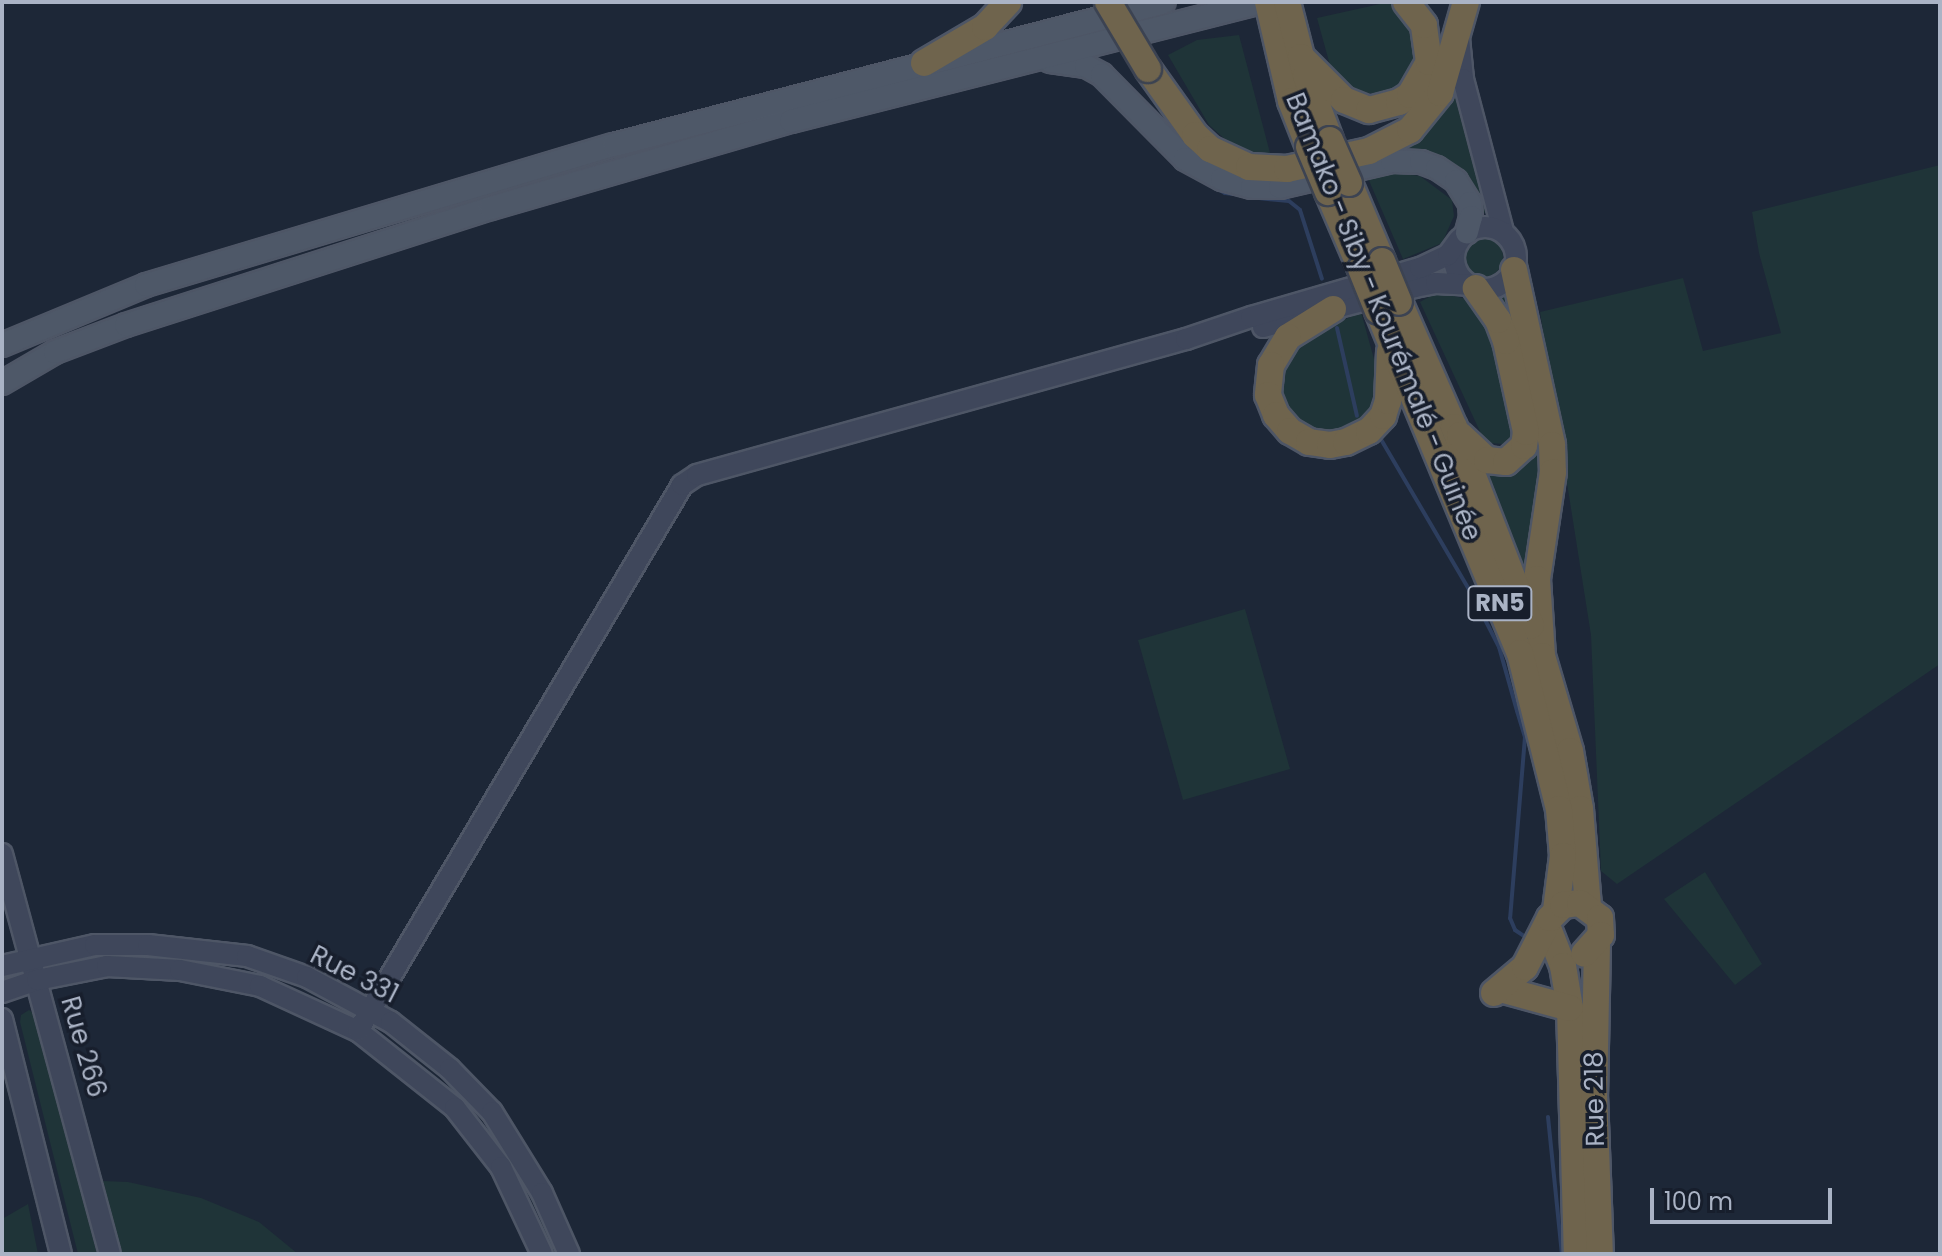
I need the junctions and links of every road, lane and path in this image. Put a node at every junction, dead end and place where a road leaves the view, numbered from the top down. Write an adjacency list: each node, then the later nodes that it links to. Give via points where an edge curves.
1 (1008, 2): 10 (highway, via 985,27)
2 (1108, 2): 7 (highway, bridge, via 1148,69 1210,149 1249,167 1287,169 1369,151 1410,130 1440,93)
3 (1164, 2): 10 (main road)
4 (1265, 2): 8 (highway, Bamako - Siby - Kourémalé - Guinée / RN5); 9 (main road)
5 (1287, 2): 8 (highway, Bamako - Siby - Kourémalé - Guinée / RN5)
6 (1406, 2): 8 (highway, via 1424,25 1429,62 1410,95 1399,102 1369,110 1344,100)
7 (1463, 14): 11 (street, via 1463,79)
8 (1292, 49): 16 (highway, Bamako - Siby - Kourémalé - Guinée / RN5, bridge, via 1320,144)
9 (1021, 62): 12 (main road, via 1063,61 1094,70 1185,159 1222,179 1252,187 1280,187 1392,161 1429,165 1463,190 1471,217); 19 (main road, via 791,121 491,208 126,325 55,352)
10 (924, 63): 18 (main road, via 614,145 262,249 146,285)
11 (1503, 232): 12 (street, via 1489,227); 13 (street, via 1515,248)
12 (1463, 236): 14 (street, via 1454,254 1455,269); 17 (street, via 1436,262)
13 (1514, 270): 14 (street, via 1499,286); 21 (highway, via 1552,445 1537,579)
14 (1473, 287): 15 (street, via 1436,283); 20 (highway, via 1498,320 1506,341 1526,432 1524,446 1506,462 1487,460)
15 (1333, 309): 16 (highway, via 1288,337 1271,365 1268,395 1290,431 1309,442 1330,445 1369,431 1383,416 1391,382); 17 (street, via 1251,330)
16 (1389, 315): 20 (highway, Bamako - Siby - Kourémalé - Guinée / RN5); 24 (highway, Bamako - Siby - Kourémalé - Guinée / RN5, via 1524,668 1559,809 1563,856)
17 (1203, 334): 31 (street, via 697,475 682,485)
18 (2, 345)
19 (2, 383)
20 (1454, 427): 21 (highway, Bamako - Siby - Kourémalé - Guinée / RN5)
21 (1542, 656): 23 (highway, RN5, via 1570,751)
22 (2, 854): 26 (street, Rue 266)
23 (1588, 906): 24 (highway, via 1572,902); 25 (highway, RN5, via 1602,927)
24 (1553, 929): 25 (highway, via 1574,956); 30 (highway, RN5); 30 (highway, via 1499,991)
25 (1597, 944): 39 (highway, Rue 218 / RN5, via 1594,1094)
26 (31, 959): 27 (street, Rue 331); 28 (street, Rue 266); 31 (street, Rue 331, via 95,945 183,946 234,954 307,977)
27 (2, 966)
28 (37, 980): 29 (street, Rue 331); 33 (street, Rue 331, via 107,966 180,970 260,986); 35 (street, Rue 266)
29 (2, 992)
30 (1570, 1008): 38 (highway, RN5)
31 (372, 1011): 33 (street); 37 (street, Rue 331, via 450,1069 492,1112 542,1193)
32 (2, 1019): 34 (street)
33 (358, 1031): 36 (street, Rue 331, via 455,1108 501,1167)
34 (61, 1254)
35 (110, 1254)
36 (542, 1254)
37 (569, 1254)
38 (1577, 1254)
39 (1600, 1254)

